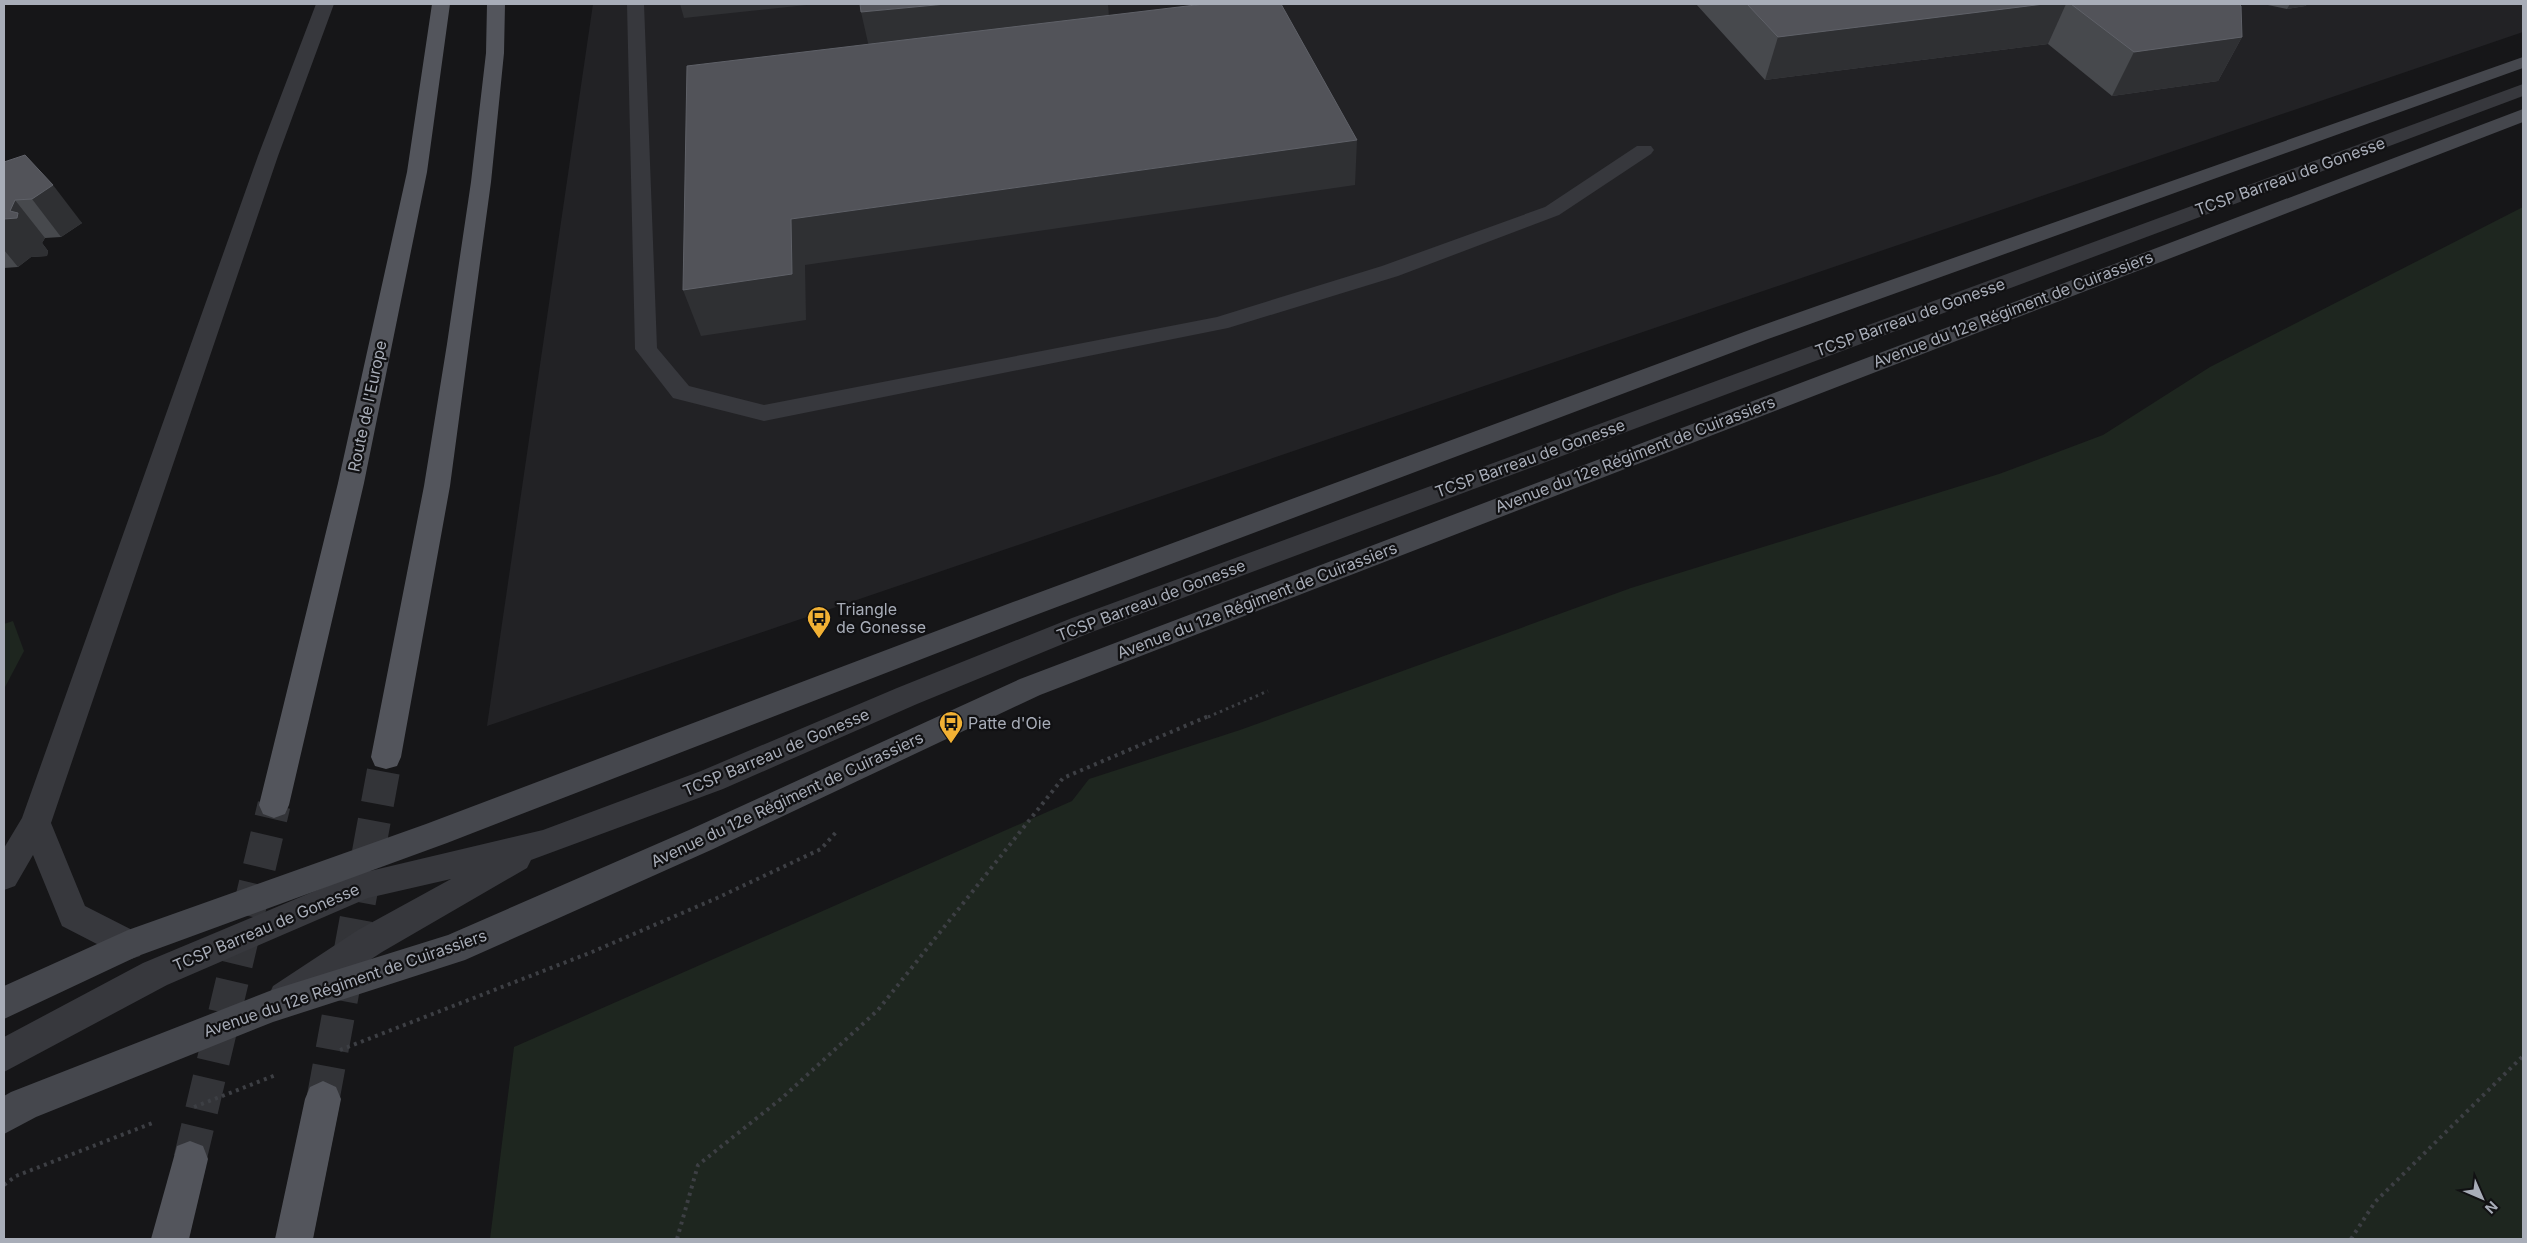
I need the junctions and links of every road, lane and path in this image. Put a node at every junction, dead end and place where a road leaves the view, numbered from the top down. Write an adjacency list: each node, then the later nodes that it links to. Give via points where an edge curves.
1 (325, 4): 12 (lane, via 268,156)
2 (441, 4): 11 (main road, Route de l'Europe, via 417,172 351,483)
3 (496, 4): 10 (main road, via 495,53 481,182 454,372 437,486)
4 (635, 4): 8 (lane, via 646,349 681,392 764,413 1220,323 1390,271 1552,211)
5 (2523, 62): 15 (main road, via 1760,334 892,657 436,834)
6 (2523, 90): 13 (lane, TCSP Barreau de Gonesse, via 1082,624 712,780)
7 (2523, 115): 17 (main road, Avenue du 12e Régiment de Cuirassiers, via 1030,687 700,840 454,949)
8 (1644, 150)
9 (1268, 691): 25 (path, via 1063,778 878,1010 782,1098 698,1165)
10 (386, 757)
11 (274, 805)
12 (36, 823): 14 (lane); 15 (lane, via 73,916)
13 (544, 843): 17 (lane, TCSP Barreau de Gonesse, via 370,941); 18 (lane, TCSP Barreau de Gonesse, via 364,885 155,974)
14 (4, 876)
15 (128, 945): 16 (main road)
16 (4, 1003)
17 (272, 1006): 21 (main road, Avenue du 12e Régiment de Cuirassiers, via 24,1104)
18 (4, 1055)
19 (2523, 1056): 26 (path, via 2375,1202)
20 (323, 1099): 24 (main road)
21 (4, 1116)
22 (190, 1159): 23 (main road)
23 (170, 1239)
24 (294, 1239)
25 (677, 1239)
26 (2351, 1239)

